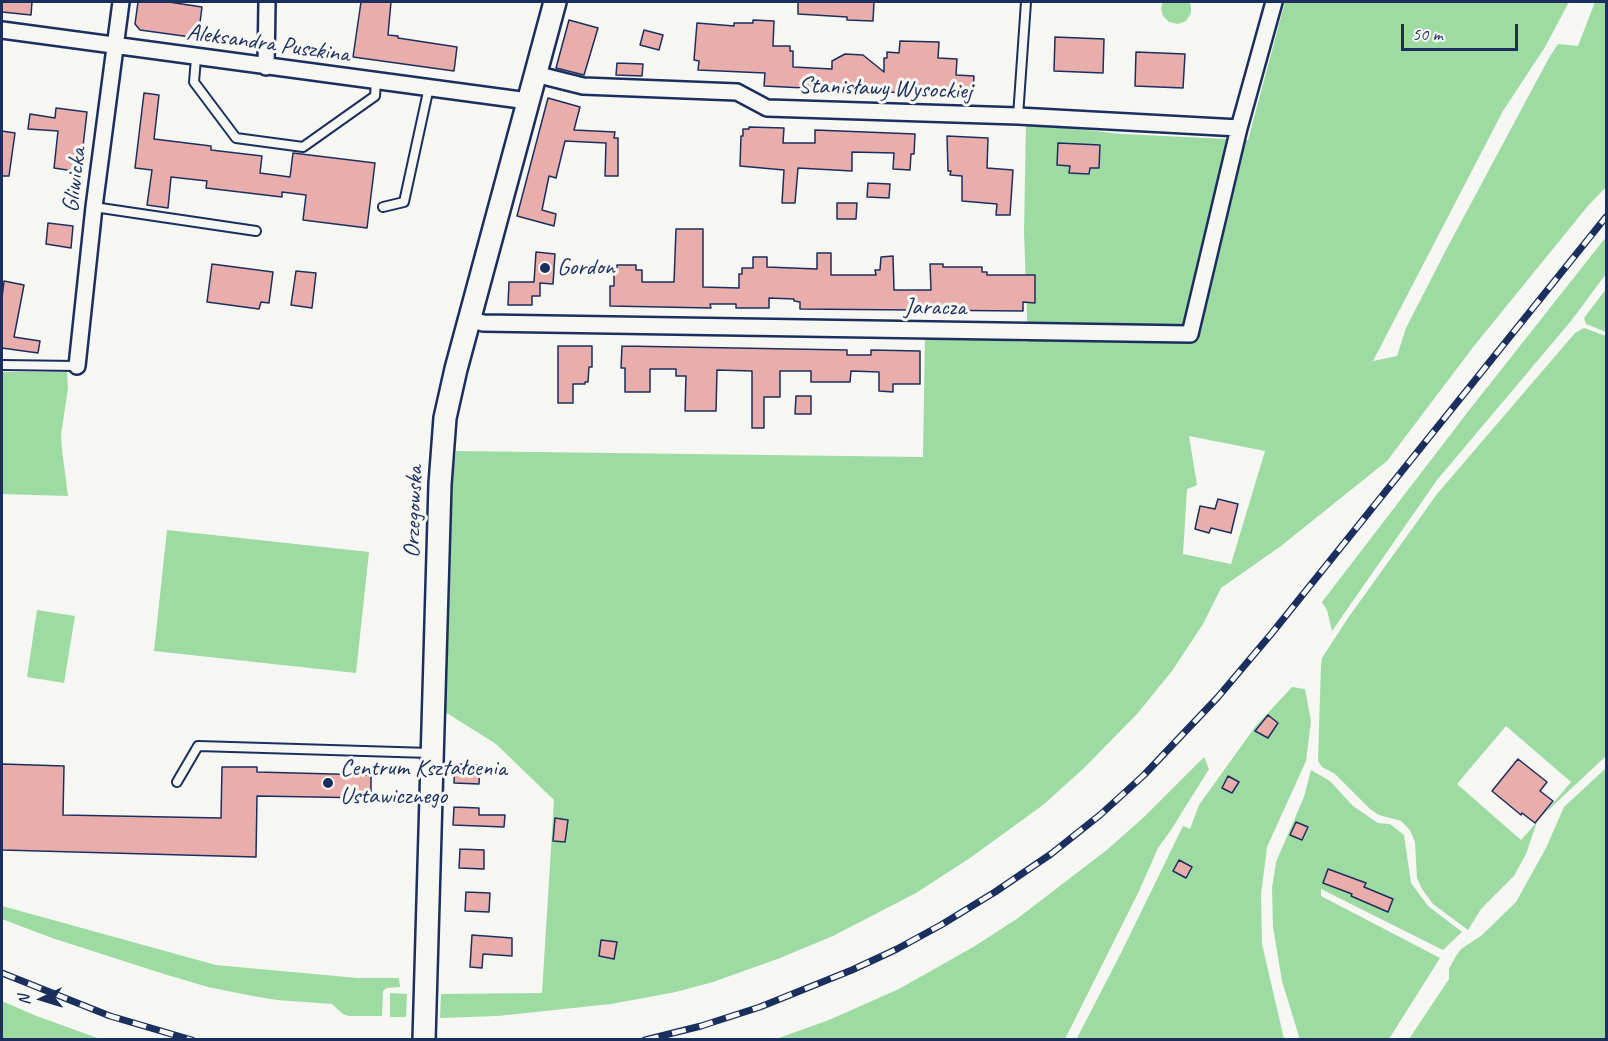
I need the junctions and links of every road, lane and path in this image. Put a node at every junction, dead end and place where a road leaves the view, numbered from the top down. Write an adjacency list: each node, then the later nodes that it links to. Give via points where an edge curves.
1 (121, 2): 7 (street, Gliwicka)
2 (267, 2): 9 (street)
3 (555, 2): 10 (street, Orzegowska)
4 (1026, 2): 14 (lane)
5 (1274, 2): 15 (street)
6 (2, 30): 7 (street, Aleksandra Puszkina)
7 (116, 46): 8 (street, Aleksandra Puszkina); 16 (street, Gliwicka)
8 (196, 58): 9 (street, Aleksandra Puszkina); 11 (lane, via 194,82 236,138 303,147 375,96)
9 (266, 67): 11 (street, Aleksandra Puszkina)
10 (535, 74): 13 (street, Orzegowska); 14 (street, Stanisławy Wysockiej, via 583,86 737,92 768,108)
11 (376, 82): 12 (street, Aleksandra Puszkina)
12 (429, 87): 13 (street, Aleksandra Puszkina); 17 (lane, via 404,202)
13 (528, 102): 19 (street, Orzegowska)
14 (1018, 116): 15 (street, Stanisławy Wysockiej)
15 (1239, 128): 19 (street, Jaracza, via 1190,334 483,323)
16 (94, 207): 18 (lane); 21 (street, Gliwicka)
17 (383, 207)
18 (256, 231)
19 (469, 319): 22 (street, Orzegowska, via 442,451)
20 (2, 365): 21 (lane)
21 (77, 366)
22 (431, 753): 23 (lane, via 198,746); 24 (street, Orzegowska)
23 (177, 782)
24 (424, 1031)

